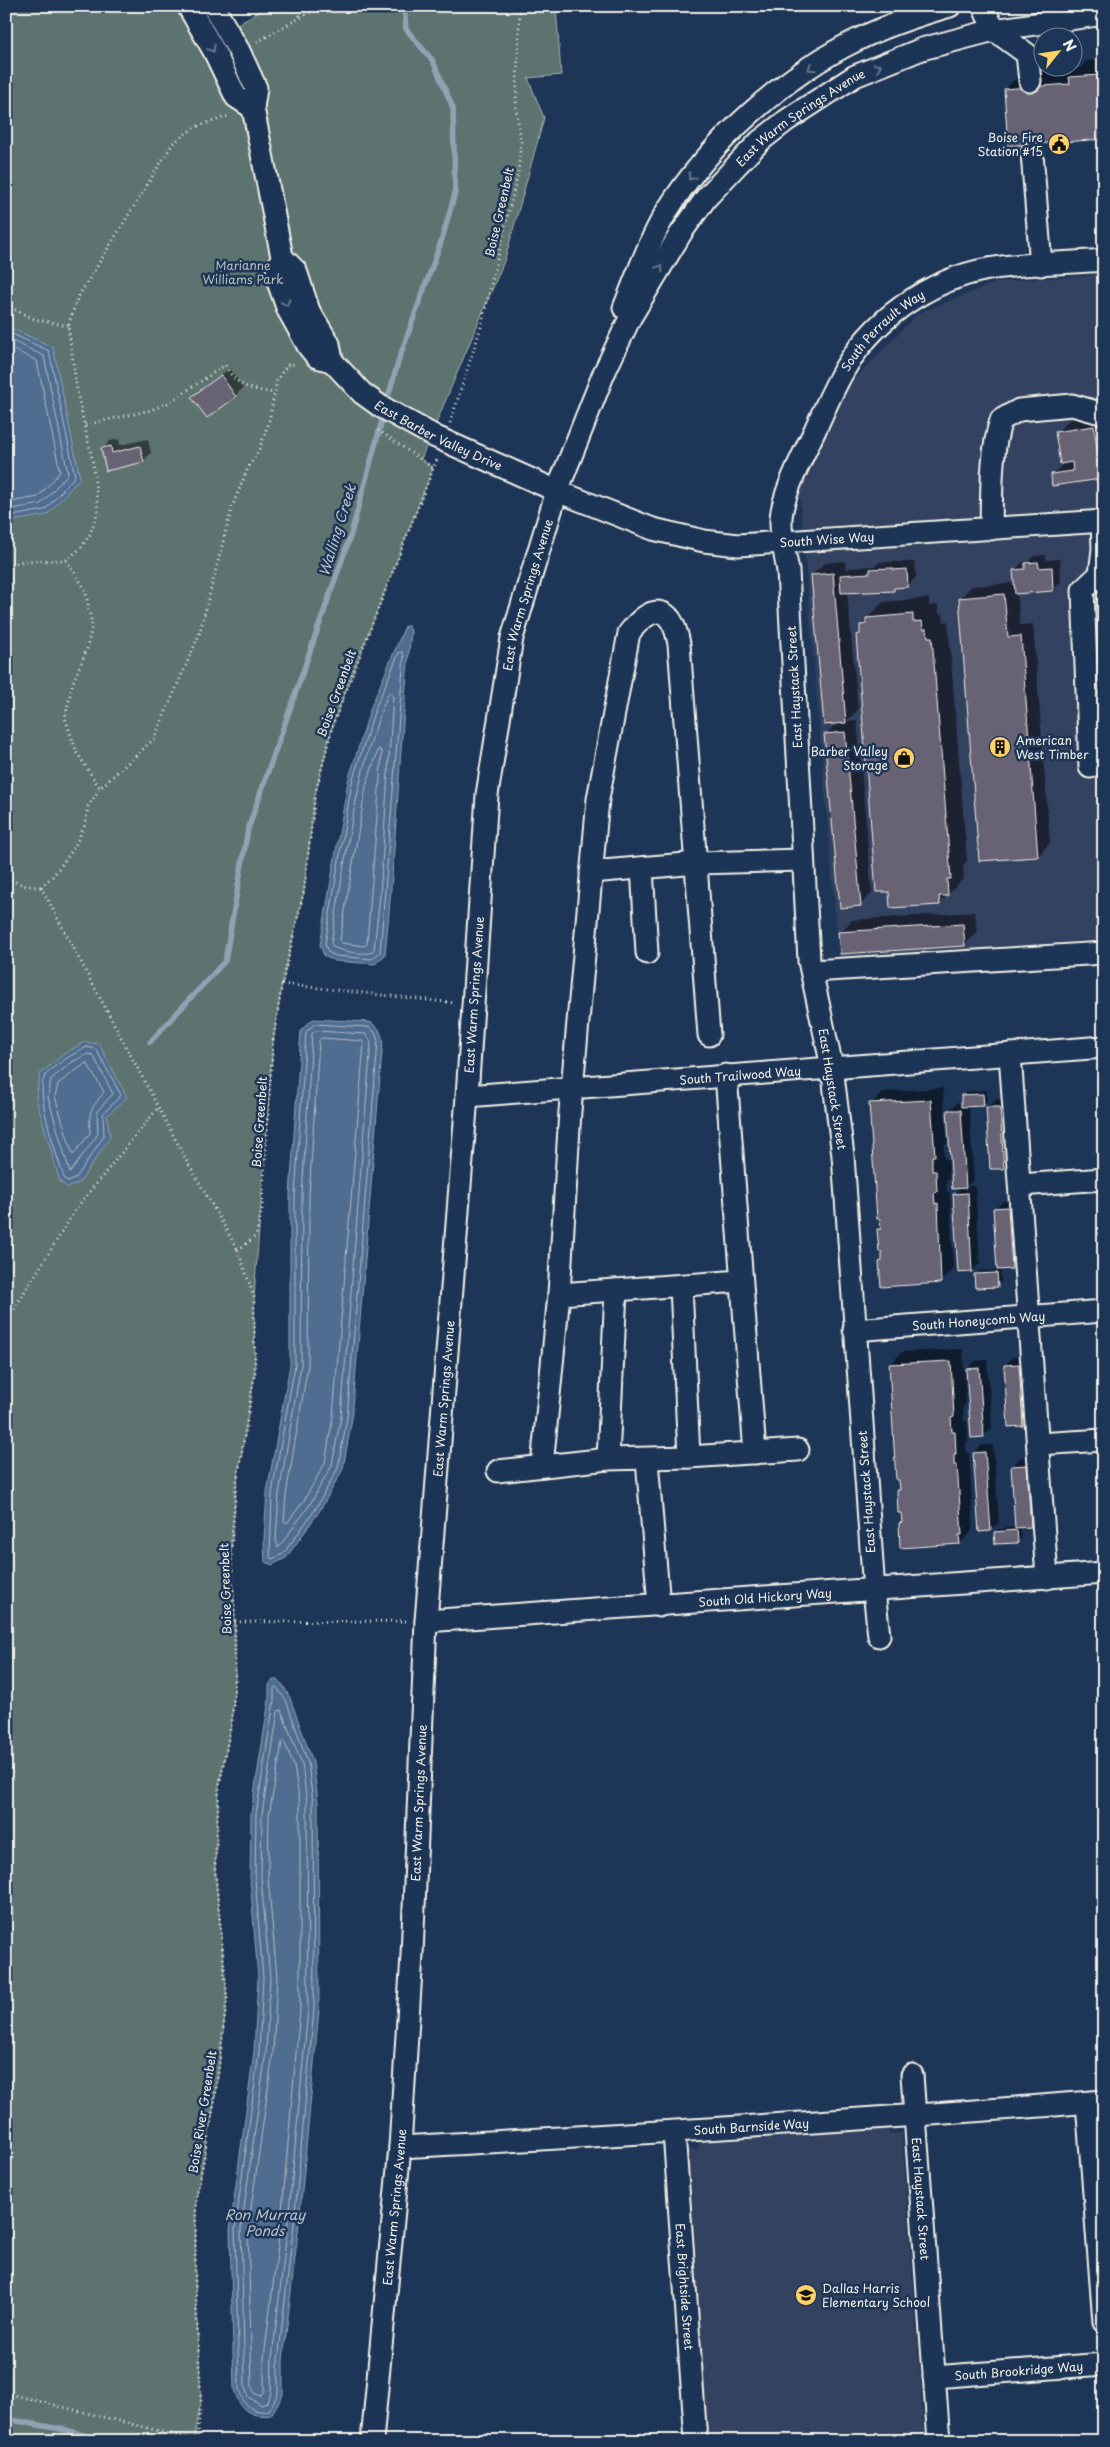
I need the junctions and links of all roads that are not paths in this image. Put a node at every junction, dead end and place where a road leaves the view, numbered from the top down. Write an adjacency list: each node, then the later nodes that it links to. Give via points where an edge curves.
1 (188, 6): 8 (street, one-way to 8, via 236,97)
2 (213, 6): 8 (street, East Barber Valley Drive, via 256,88)
3 (950, 6): 12 (street, East Warm Springs Avenue, one-way to 12, via 904,21 835,51 782,89 719,142 667,211 647,251 620,318)
4 (983, 6): 6 (street)
5 (1104, 14): 6 (street, East Warm Springs Avenue)
6 (994, 30): 7 (street, via 1027,54); 12 (street, East Warm Springs Avenue, one-way to 6, via 630,318 681,233 706,198 760,141 821,96 855,76 922,50)
7 (1030, 81)
8 (253, 108): 14 (street, East Barber Valley Drive, via 282,257 296,271 309,311 329,344 332,361 356,387 380,406 436,437)
9 (1032, 153): 11 (street)
10 (1104, 260): 11 (street, South Perrault Way)
11 (1041, 265): 17 (street, South Perrault Way, via 1001,267 943,283 897,310 866,338 834,389 792,480 781,518)
12 (604, 373): 14 (street, East Warm Springs Avenue)
13 (1104, 414): 16 (street, via 1072,405 1019,410 1001,420 993,464)
14 (558, 491): 17 (street, South Wise Way, via 653,530 738,545); 32 (street, East Warm Springs Avenue, via 510,648 487,796)
15 (1103, 521): 16 (street, South Wise Way); 18 (street, via 1100,574 1083,590)
16 (991, 529): 17 (street, South Wise Way)
17 (783, 543): 19 (street, East Haystack Street, via 788,571)
18 (1090, 767)
19 (803, 860): 20 (street); 25 (street, East Haystack Street)
20 (698, 863): 21 (street); 22 (street, via 676,628 669,616 661,612 649,613 628,634 598,799); 26 (street)
21 (642, 868): 22 (street); 23 (street)
22 (591, 872): 31 (street)
23 (647, 953)
24 (1104, 953): 25 (street)
25 (812, 971): 29 (street, East Haystack Street)
26 (709, 1035)
27 (1104, 1047): 28 (street, South Trailwood Way)
28 (1010, 1054): 29 (street, South Trailwood Way); 34 (street)
29 (832, 1067): 30 (street, South Trailwood Way); 41 (street, East Haystack Street, via 843,1156)
30 (726, 1075): 31 (street, South Trailwood Way); 35 (street)
31 (572, 1088): 32 (street, South Trailwood Way); 38 (street)
32 (467, 1096): 55 (street, East Warm Springs Avenue)
33 (1104, 1179): 34 (street)
34 (1020, 1185): 40 (street)
35 (741, 1281): 36 (street); 45 (street)
36 (681, 1286): 37 (street); 46 (street)
37 (616, 1290): 38 (street); 47 (street)
38 (559, 1294): 49 (street)
39 (1104, 1311): 40 (street, South Honeycomb Way)
40 (1029, 1316): 41 (street, South Honeycomb Way); 43 (street)
41 (854, 1330): 53 (street, East Haystack Street)
42 (1104, 1440): 43 (street)
43 (1038, 1444): 52 (street)
44 (798, 1450): 45 (street)
45 (755, 1453): 46 (street)
46 (689, 1458): 48 (street)
47 (608, 1459): 48 (street); 49 (street)
48 (647, 1460): 54 (street)
49 (542, 1466): 50 (street)
50 (498, 1471)
51 (1104, 1574): 52 (street, South Old Hickory Way)
52 (1047, 1578): 53 (street, South Old Hickory Way)
53 (874, 1591): 54 (street, South Old Hickory Way); 56 (street, East Haystack Street)
54 (659, 1606): 55 (street, South Old Hickory Way)
55 (426, 1621): 61 (street, East Warm Springs Avenue)
56 (879, 1636)
57 (912, 2075): 59 (street, East Haystack Street)
58 (1095, 2102): 59 (street, South Barnside Way); 62 (street)
59 (915, 2117): 60 (street, South Barnside Way); 65 (street, East Haystack Street)
60 (674, 2132): 61 (street, South Barnside Way); 67 (street, East Brightside Street)
61 (400, 2146): 66 (street, East Warm Springs Avenue)
62 (1100, 2234): 63 (street)
63 (1104, 2322)
64 (1104, 2364): 65 (street, South Brookridge Way)
65 (934, 2377): 68 (street, East Haystack Street)
66 (372, 2441)
67 (696, 2441)
68 (939, 2441)

